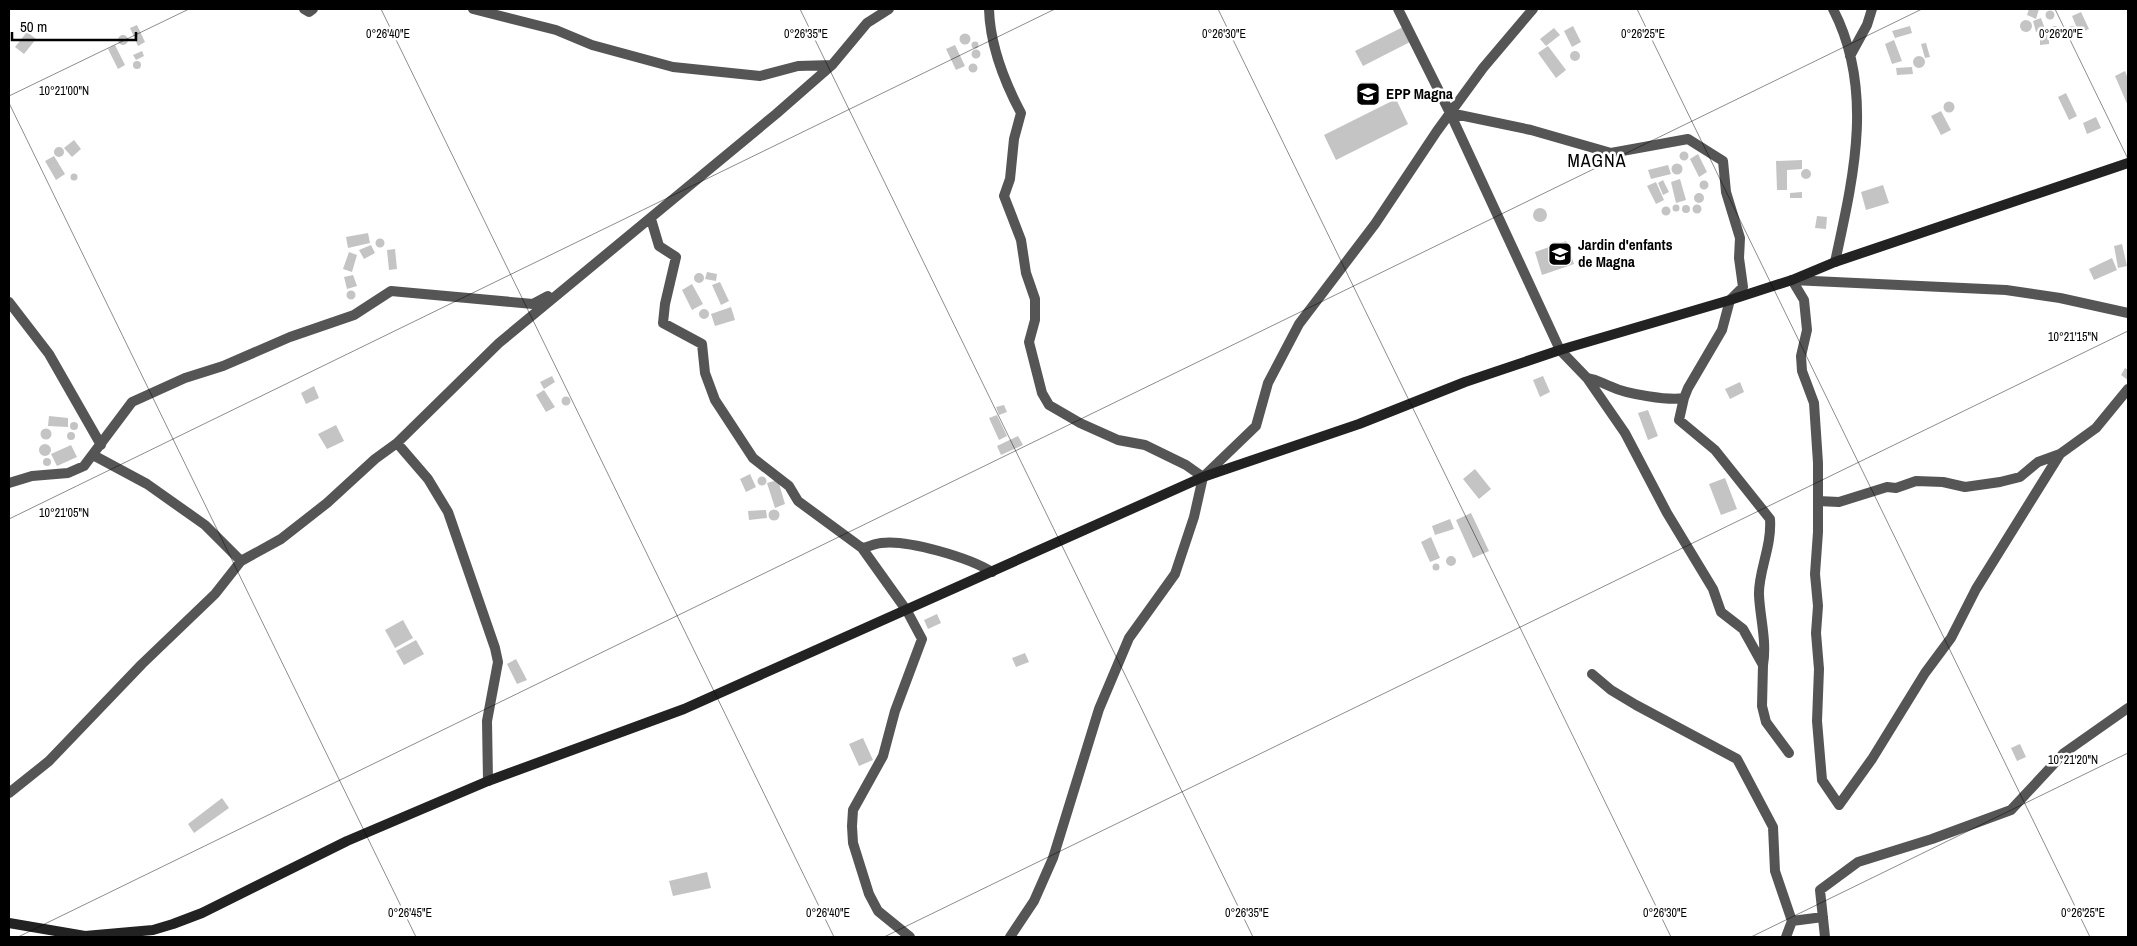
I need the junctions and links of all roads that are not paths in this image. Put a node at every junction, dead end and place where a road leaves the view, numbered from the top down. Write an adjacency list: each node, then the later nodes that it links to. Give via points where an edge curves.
1 (304, 9): 2 (street, via 309,12)
2 (313, 9)
3 (473, 9): 11 (street, via 556,30 592,45 673,67 760,76 798,66)
4 (889, 9): 11 (street, via 867,22)
5 (989, 9): 29 (street, via 990,32 1021,113 1004,196 1021,240 1026,274 1035,299 1035,320 1029,342 1042,393 1049,405 1080,423 1118,440 1145,445)
6 (1398, 9): 12 (street)
7 (1533, 9): 12 (street, via 1483,68)
8 (1833, 9): 10 (street)
9 (1872, 9): 10 (street)
10 (1850, 56): 15 (street, via 1858,129 1850,191)
11 (832, 65): 14 (street)
12 (1450, 114): 18 (street, via 1531,130 1611,153 1688,139 1707,150 1723,161 1726,192 1740,238 1743,287); 21 (street); 29 (street, via 1375,224 1299,324 1268,382 1256,426)
13 (2128, 163): 15 (street)
14 (652, 219): 17 (street); 32 (street, via 659,246 676,257 663,323 702,344 705,373 715,400 753,458 789,486 798,501)
15 (1835, 262): 16 (street)
16 (1792, 280): 18 (street); 20 (street, via 2006,290); 31 (street, via 1804,300 1807,330 1801,356 1802,371 1814,403)
17 (569, 285): 25 (street, via 499,343); 26 (street, via 533,304 391,291 354,315 185,378 132,402)
18 (1730, 300): 21 (street); 24 (street, via 1722,330)
19 (9, 302): 26 (street, via 49,354)
20 (2128, 313)
21 (1560, 350): 22 (street); 29 (street)
22 (1587, 378): 24 (street, via 1601,380 1610,387 1632,394 1675,400); 36 (street, via 1634,447 1667,513 1713,588 1721,612 1743,630)
23 (2128, 389): 27 (street, via 2096,428)
24 (1684, 398): 36 (street, via 1680,420 1715,450 1770,519 1768,551 1759,594 1763,620)
25 (397, 442): 33 (street, via 281,539); 40 (street, via 428,479 448,512 495,648 498,662 487,721)
26 (101, 445): 28 (street)
27 (2060, 454): 31 (street, via 2038,462 2020,477 2000,482 1965,487 1916,480 1839,502); 31 (street, via 1976,589 1951,638 1839,805 1822,780 1817,721 1819,669 1815,574)
28 (93, 455): 30 (street, via 84,466 68,473 32,476); 33 (street, via 147,484 205,525)
29 (1203, 477): 34 (street); 46 (street, via 1175,574 1129,638 1099,709 1054,858 1034,901)
30 (9, 483)
31 (1818, 500)
32 (862, 548): 34 (street, via 882,543 924,548 962,557); 35 (street)
33 (241, 561): 41 (street, via 215,594 49,761)
34 (992, 572): 35 (street)
35 (907, 611): 40 (street, via 684,709); 45 (street, via 922,639 895,711 883,756 853,810 852,826 853,843 869,894 878,911)
36 (1763, 664): 39 (street, via 1762,706 1766,722)
37 (1592, 674): 43 (street, via 1636,705 1737,759 1773,826 1775,871)
38 (2128, 708): 42 (street, via 2064,752 2011,810 1932,840 1858,862 1820,890)
39 (1789, 753)
40 (488, 781): 44 (street, via 347,841 174,924 153,930 85,936)
41 (9, 793)
42 (1823, 917): 43 (street); 48 (street)
43 (1792, 921): 47 (street)
44 (9, 923)
45 (910, 937)
46 (1010, 937)
47 (1786, 937)
48 (1824, 937)

